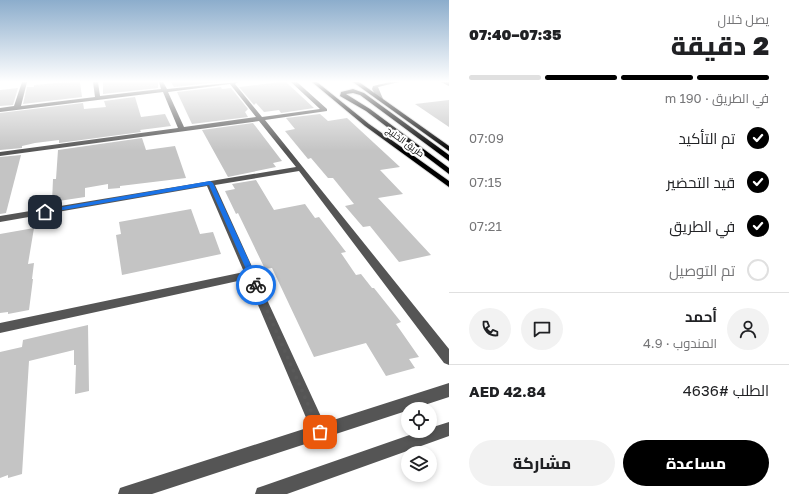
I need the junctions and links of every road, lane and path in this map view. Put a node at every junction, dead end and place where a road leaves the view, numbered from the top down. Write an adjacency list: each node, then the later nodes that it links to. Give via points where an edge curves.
1 (18, 105): 10 (street)
2 (44, 105): 10 (street)
3 (172, 105): 13 (street)
4 (250, 105): 12 (street)
5 (320, 105): 12 (street, via 325,110)
6 (342, 105): 20 (main road, طريق الخليج)
7 (359, 105): 18 (main road)
8 (377, 105): 16 (main road)
9 (388, 105): 14 (main road, طريق الخليج)
10 (17, 108): 11 (street)
11 (0, 110)
12 (262, 119): 13 (street); 17 (street)
13 (182, 129): 15 (street)
14 (449, 149)
15 (0, 154)
16 (449, 159)
17 (301, 168): 19 (street); 24 (street)
18 (449, 172)
19 (210, 183): 21 (street); 22 (street)
20 (449, 185)
21 (0, 220)
22 (252, 274): 23 (street); 27 (street)
23 (0, 328)
24 (449, 359)
25 (449, 390): 27 (street)
26 (449, 429): 29 (street)
27 (320, 432): 28 (street)
28 (126, 494)
29 (263, 494)

